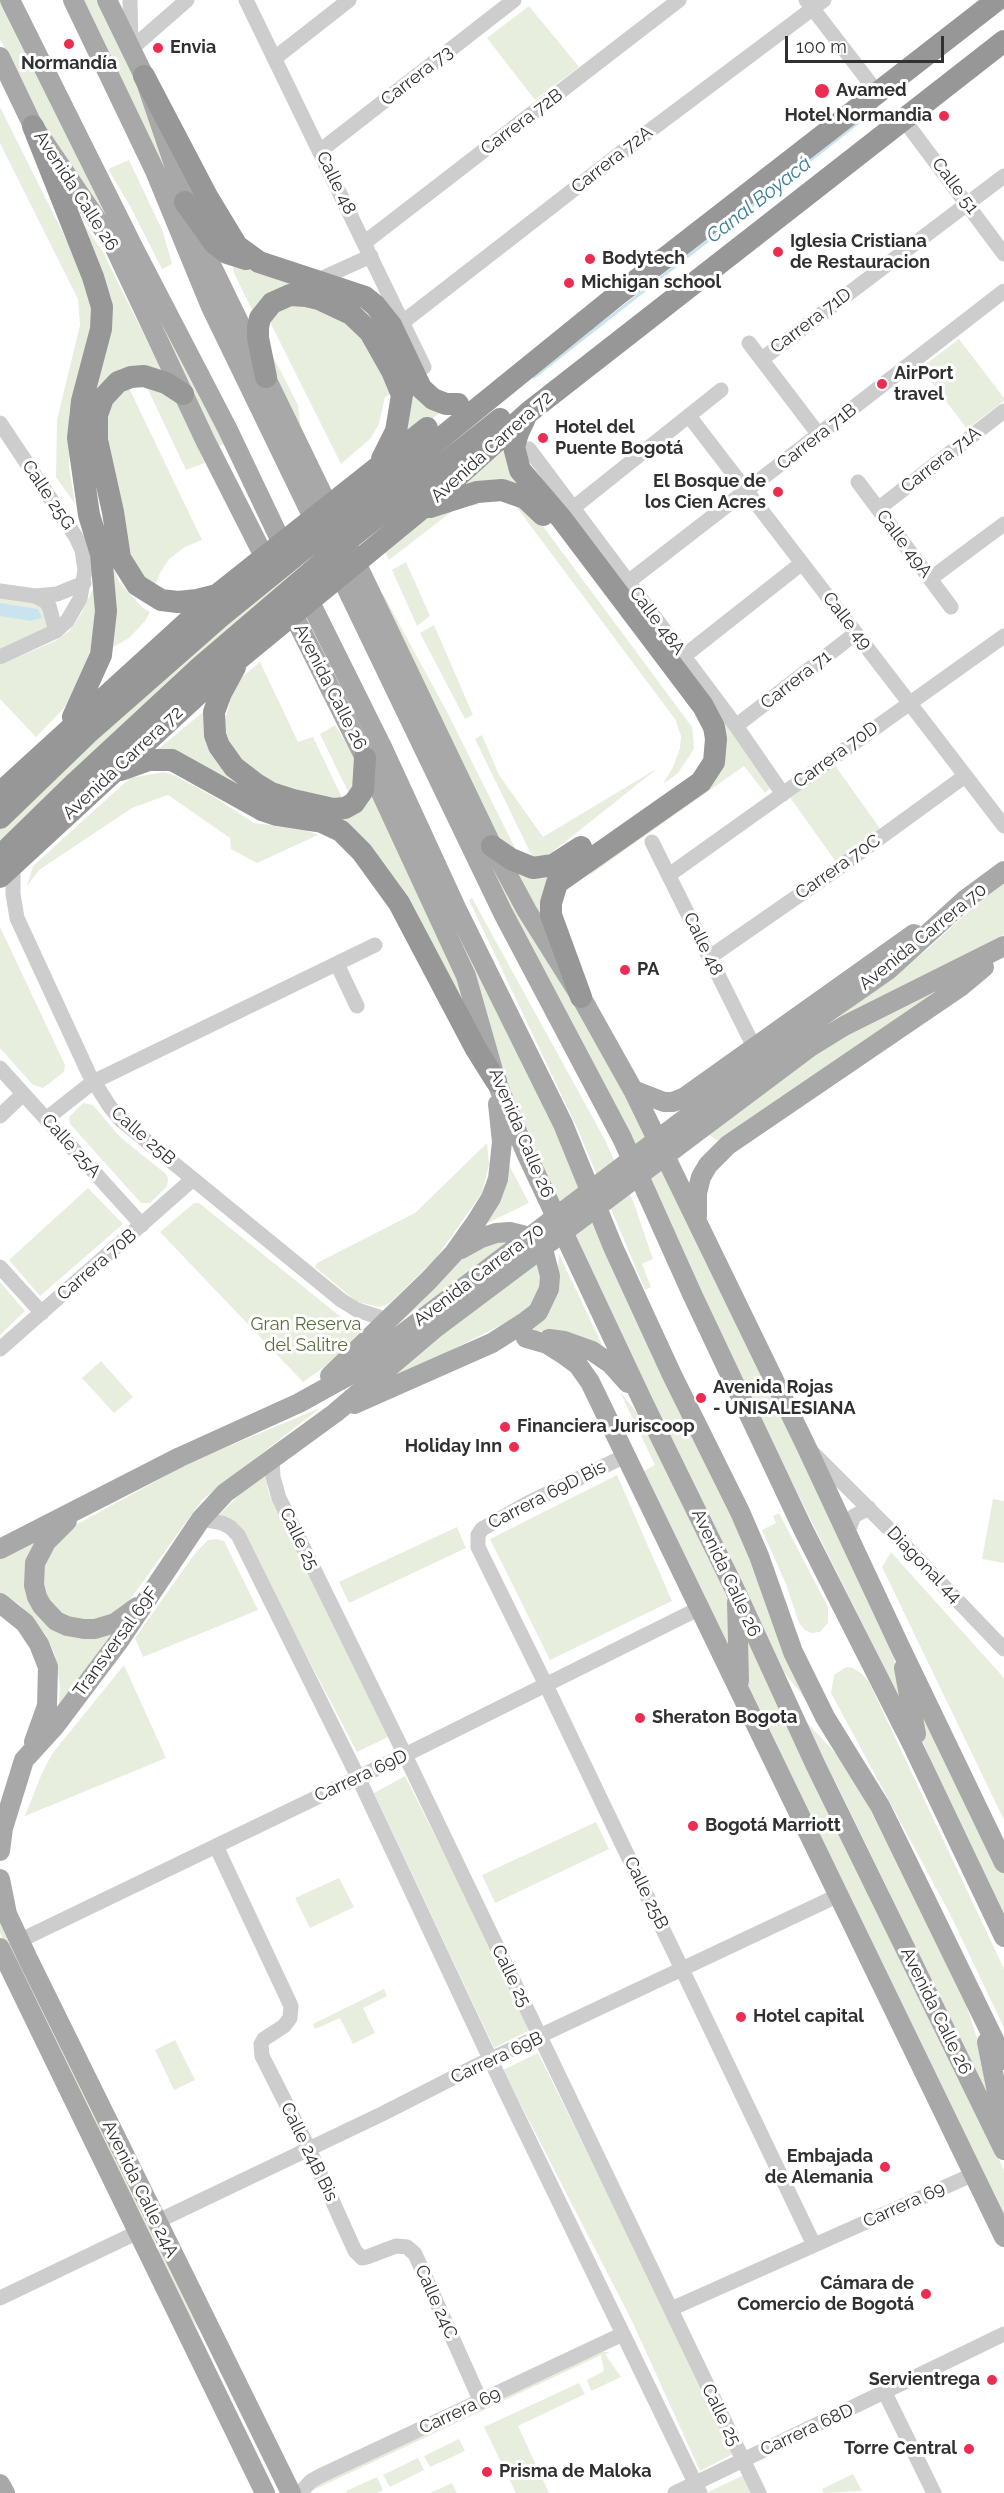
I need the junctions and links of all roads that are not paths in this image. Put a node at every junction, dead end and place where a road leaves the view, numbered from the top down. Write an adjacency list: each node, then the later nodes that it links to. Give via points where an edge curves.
1 (10, 0): 77 (main road, Avenida Calle 26, via 227,428)
2 (73, 0): 48 (main road, via 155,171 211,307)
3 (107, 0): 16 (main road)
4 (130, 0): 16 (street)
5 (187, 0): 16 (street)
6 (246, 0): 18 (street, Calle 48)
7 (349, 0): 18 (street)
8 (514, 0): 26 (street, Carrera 73)
9 (679, 0): 33 (street, Carrera 72B)
10 (997, 0): 14 (highway, Avenida Carrera 72)
11 (814, 3): 20 (street); 39 (street, Carrera 72A)
12 (968, 6): 14 (highway); 20 (highway, Avenida Carrera 72)
13 (1004, 24): 25 (highway, Avenida Carrera 72)
14 (948, 38): 27 (highway, Avenida Carrera 72)
15 (1004, 41): 21 (highway, Avenida Carrera 72)
16 (131, 49): 19 (main road)
17 (0, 57): 22 (main road, Avenida Calle 26)
18 (275, 58): 26 (street, Calle 48)
19 (144, 76): 30 (main road); 35 (highway, via 227,232 237,246)
20 (870, 83): 23 (highway, Avenida Carrera 72)
21 (904, 120): 24 (highway, Avenida Carrera 72); 31 (street, Calle 51)
22 (33, 126): 46 (main road, Avenida Calle 26, via 112,242); 80 (highway, via 102,307 78,438 82,479 101,554 105,633 101,655 81,702)
23 (796, 140): 27 (highway); 40 (highway, Avenida Carrera 72)
24 (873, 144): 25 (highway); 32 (highway, Avenida Carrera 72)
25 (849, 147): 29 (highway, Avenida Carrera 72)
26 (320, 151): 33 (street, Calle 48)
27 (780, 170): 38 (highway, Avenida Carrera 72)
28 (1004, 176): 31 (street, Carrera 71D)
29 (800, 184): 32 (highway); 81 (highway, Avenida Carrera 72, via 353,536)
30 (185, 202): 35 (highway, via 220,249); 44 (main road, via 201,244)
31 (968, 203): 34 (street, Calle 51); 42 (street, Carrera 71D)
32 (792, 208): 50 (highway, Avenida Carrera 72)
33 (367, 249): 36 (street, Carrera 72B); 39 (street, Calle 48)
34 (1004, 254)
35 (259, 262): 36 (highway)
36 (318, 280): 47 (highway, via 353,291 375,305 391,325 421,388 433,399)
37 (1004, 291): 53 (street, Carrera 71B)
38 (590, 317): 40 (highway); 86 (highway, Avenida Carrera 72, via 220,617)
39 (403, 322): 43 (street, Calle 48)
40 (560, 324): 47 (highway, Avenida Carrera 72)
41 (749, 343): 42 (street)
42 (762, 359): 53 (street)
43 (424, 367)
44 (266, 377): 48 (main road); 55 (highway, via 258,327 272,303 290,295 306,296 351,314 370,332 402,395 396,430)
45 (721, 390): 51 (street)
46 (183, 394): 67 (highway, via 144,376 118,382 103,398 97,415 97,440 120,558 137,585 161,600 178,602); 77 (main road, Avenida Calle 26)
47 (458, 404): 55 (highway, Avenida Carrera 72)
48 (270, 408): 73 (main road)
49 (1004, 411): 59 (street, Carrera 71A)
50 (529, 412): 60 (highway, Avenida Carrera 72); 99 (highway, via 516,438 520,470 703,706 716,739 714,762 701,782 557,883 551,915)
51 (689, 416): 57 (street, Calle 49); 58 (street)
52 (0, 423): 65 (street, Calle 25G, via 76,537 84,560)
53 (819, 435): 57 (street, Carrera 71B)
54 (529, 449): 58 (street, Calle 48A)
55 (377, 467): 67 (highway, Avenida Carrera 72)
56 (858, 482): 59 (street, Calle 49A)
57 (747, 491): 62 (street, Calle 49); 64 (street, Carrera 71B)
58 (573, 508): 64 (street, Calle 48A)
59 (878, 509): 63 (street, Calle 49A)
60 (420, 510): 74 (highway, Avenida Carrera 72); 90 (highway, via 483,491 502,490 525,498 542,514 700,732 700,753 689,773 566,859 533,868)
61 (1004, 524): 63 (street)
62 (802, 563): 71 (street, Calle 49); 75 (street)
63 (930, 579): 69 (street, Calle 49A)
64 (628, 582): 75 (street, Calle 48A)
65 (84, 583): 68 (street, via 57,594); 70 (street, via 73,614)
66 (0, 591): 68 (street)
67 (218, 594): 80 (highway, Avenida Carrera 72)
68 (35, 596): 70 (street, via 50,606)
69 (951, 607)
70 (56, 631): 76 (street)
71 (856, 633): 78 (street, Calle 49); 79 (street, Carrera 71)
72 (1004, 636): 78 (street, Carrera 70D)
73 (385, 645): 90 (main road); 149 (main road, via 503,914 622,1138 803,1529)
74 (241, 656): 82 (highway, via 214,712 219,746 234,767 271,793 333,809 354,803 363,790); 84 (highway, Avenida Carrera 72)
75 (684, 656): 79 (street, Calle 48A)
76 (0, 657)
77 (333, 672): 82 (main road, Avenida Calle 26); 146 (main road, Avenida Calle 26, via 382,747 563,1124 613,1247 759,1556 793,1653)
78 (909, 702): 83 (street, Calle 49); 85 (street, Carrera 70D)
79 (736, 726): 85 (street, Calle 48A)
80 (62, 734): 86 (highway, Avenida Carrera 72, via 31,764)
81 (117, 744): 84 (highway); 91 (highway, Avenida Carrera 72)
82 (365, 758): 104 (main road, Avenida Calle 26, via 466,976)
83 (965, 776): 88 (street, Calle 49); 97 (street, Carrera 70C)
84 (106, 777): 91 (highway, Avenida Carrera 72); 104 (highway, via 138,763 160,758 172,760 262,810 322,822 341,831 399,903)
85 (783, 794): 93 (street, Carrera 70D)
86 (9, 797): 87 (highway, Avenida Carrera 72)
87 (0, 818)
88 (1004, 826)
89 (652, 842): 93 (street, Calle 48)
90 (492, 846): 99 (main road)
91 (4, 866): 105 (street, Calle 25B, via 17,918)
92 (1004, 872): 94 (main road, Avenida Carrera 70)
93 (669, 875): 97 (street, Calle 48)
94 (966, 899): 101 (main road, Avenida Carrera 70); 102 (main road)
95 (375, 945): 98 (street)
96 (1004, 949): 101 (main road, Avenida Carrera 70, via 844,1026); 111 (main road, via 960,987)
97 (710, 957): 102 (street, Calle 48)
98 (337, 964): 100 (street); 105 (street)
99 (581, 997): 107 (main road)
100 (357, 1006)
101 (805, 1040): 119 (main road, Avenida Carrera 70)
102 (753, 1047): 106 (main road)
103 (0, 1068): 108 (street, Calle 25A)
104 (496, 1081): 115 (main road, via 502,1142 498,1179 491,1198); 123 (main road, Avenida Calle 26)
105 (93, 1082): 110 (street); 112 (street, Calle 25B, via 122,1121)
106 (700, 1086): 107 (main road, via 673,1102 651,1099); 111 (main road, via 691,1110 696,1133 717,1145)
107 (633, 1090): 113 (main road)
108 (23, 1094): 109 (street); 110 (street, Calle 25A)
109 (0, 1116)
110 (46, 1119): 114 (street, Calle 25A)
111 (728, 1145): 113 (main road, via 701,1177)
112 (193, 1179): 114 (street, Carrera 70B); 118 (street, Calle 25B, via 341,1300)
113 (697, 1219): 126 (main road)
114 (142, 1225): 117 (street, Carrera 70B)
115 (454, 1253): 118 (main road); 121 (main road, via 481,1238 510,1232 534,1241 544,1253 550,1276 544,1303 525,1322)
116 (0, 1267): 117 (street)
117 (42, 1313): 122 (street, Carrera 70B)
118 (388, 1320): 124 (main road)
119 (429, 1322): 124 (main road, Avenida Carrera 70); 125 (main road, Avenida Carrera 70)
120 (526, 1338): 121 (main road); 123 (main road, via 564,1341 592,1351 619,1372); 127 (main road, via 556,1348 578,1365 598,1397)
121 (492, 1342): 125 (main road)
122 (0, 1350)
123 (643, 1402): 135 (main road, Avenida Calle 26)
124 (299, 1403): 130 (main road, Avenida Carrera 70, via 180,1457)
125 (335, 1413): 128 (main road, Avenida Carrera 70)
126 (806, 1446): 129 (street, Diagonal 44); 132 (main road)
127 (625, 1456): 133 (street, Carrera 69D Bis, via 482,1529); 138 (main road)
128 (272, 1457): 131 (main road, Avenida Carrera 70, via 225,1493); 144 (street, Calle 25, via 279,1498)
129 (869, 1508): 132 (street, via 854,1516); 140 (street, Diagonal 44)
130 (78, 1510): 134 (main road, Avenida Carrera 70); 136 (main road, via 46,1542 35,1563 37,1597 49,1615 67,1626 95,1629 115,1623)
131 (201, 1519): 136 (main road, Transversal 69F); 147 (street, via 222,1523 238,1535)
132 (847, 1534): 139 (main road)
133 (477, 1542): 142 (street, Calle 25B)
134 (2, 1545)
135 (737, 1594): 141 (main road, Avenida Calle 26); 143 (main road)
136 (150, 1597): 145 (main road, Transversal 69F, via 55,1726)
137 (0, 1603): 145 (main road, via 29,1628 48,1667 47,1706)
138 (700, 1608): 142 (street, Carrera 69D); 143 (main road)
139 (901, 1649): 149 (main road, via 909,1706); 152 (main road)
140 (1004, 1649)
141 (764, 1654): 146 (main road, via 800,1705); 165 (main road, Avenida Calle 26)
142 (546, 1685): 144 (street, Carrera 69D); 158 (street, Calle 25B)
143 (740, 1690): 154 (main road)
144 (405, 1755): 147 (street, Carrera 69D); 160 (street, Calle 25)
145 (24, 1760): 148 (main road); 151 (main road)
146 (856, 1767): 159 (main road, Avenida Calle 26, via 880,1806)
147 (358, 1777): 150 (street, Carrera 69D); 161 (street)
148 (0, 1795)
149 (937, 1796): 155 (main road)
150 (216, 1846): 156 (street, Carrera 69D); 164 (street, Calle 24B Bis, via 291,2006 284,2026 261,2044 262,2056)
151 (0, 1851)
152 (1004, 1863)
153 (0, 1880): 156 (main road, Avenida Calle 24A, via 7,1914)
154 (839, 1894): 158 (street, Carrera 69B); 166 (main road)
155 (1004, 1937)
156 (19, 1941): 167 (main road, Avenida Calle 24A)
157 (0, 1948): 168 (main road, Avenida Calle 24A)
158 (682, 1970): 160 (street, Carrera 69B); 170 (street, Calle 25B)
159 (969, 1988): 162 (main road, Avenida Calle 26); 163 (main road, via 986,2041)
160 (540, 2038): 161 (street, Carrera 69B); 173 (street, Calle 25)
161 (490, 2060): 164 (street, Carrera 69B); 175 (street)
162 (1004, 2060)
163 (1004, 2127)
164 (309, 2149): 167 (street, Carrera 69B); 171 (street, Calle 24B Bis, via 355,2251)
165 (1004, 2150)
166 (974, 2174): 169 (main road); 170 (street, Carrera 69)
167 (156, 2222): 177 (main road, Avenida Calle 24A)
168 (138, 2232): 172 (street); 174 (main road, Avenida Calle 24A)
169 (1004, 2237)
170 (814, 2245): 173 (street, Carrera 69)
171 (362, 2258): 180 (street, Calle 24C, via 396,2246 407,2247 415,2254)
172 (0, 2298)
173 (670, 2309): 181 (street, Calle 25)
174 (187, 2330): 177 (main road); 185 (main road, Avenida Calle 24A)
175 (623, 2334): 180 (street, Carrera 69); 183 (street)
176 (1004, 2334): 178 (street, Carrera 68D)
177 (227, 2366): 179 (main road, Avenida Calle 24A)
178 (885, 2393): 181 (street, Carrera 68D); 190 (street)
179 (243, 2397): 185 (main road); 186 (main road, Avenida Calle 24A)
180 (481, 2402): 187 (street, Carrera 69, via 320,2476)
181 (743, 2460): 183 (street, Carrera 68D); 189 (street, Calle 25)
182 (0, 2484): 184 (main road)
183 (697, 2488): 188 (street, Carrera 68D)
184 (4, 2493)
185 (265, 2493)
186 (291, 2493)
187 (300, 2493)
188 (675, 2493)
189 (759, 2493)
190 (934, 2493)

